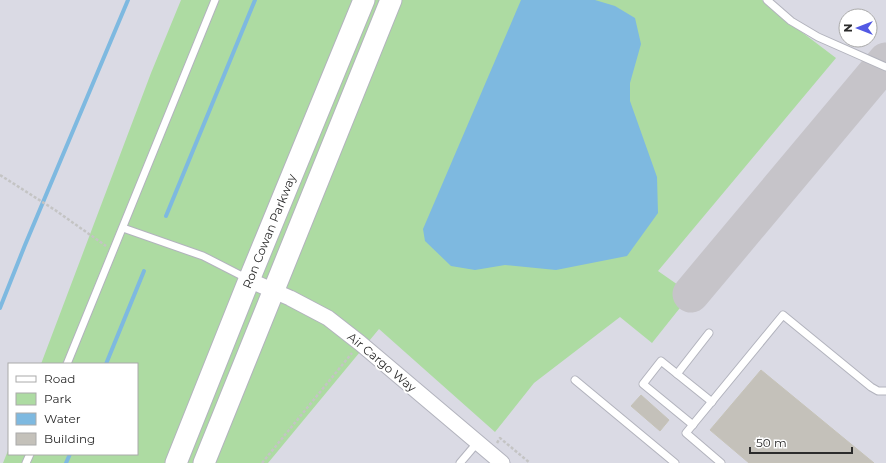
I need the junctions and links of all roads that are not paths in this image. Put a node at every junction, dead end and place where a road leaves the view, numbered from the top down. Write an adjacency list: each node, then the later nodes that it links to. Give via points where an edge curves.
1 (215, 0): 6 (lane)
2 (364, 0): 7 (main road, Ron Cowan Parkway)
3 (391, 0): 8 (main road)
4 (767, 0): 5 (lane, via 791,21 818,37)
5 (886, 67)
6 (123, 228): 7 (lane, via 189,250); 10 (lane)
7 (249, 280): 8 (street, Air Cargo Way); 17 (main road, Ron Cowan Parkway)
8 (273, 291): 16 (street, Air Cargo Way, via 328,318); 18 (main road)
9 (709, 333): 11 (lane)
10 (67, 363)
11 (677, 374): 14 (lane); 15 (lane, via 661,361 643,384)
12 (575, 380): 21 (lane)
13 (886, 391): 14 (lane, via 870,387 783,315)
14 (712, 402): 15 (lane)
15 (693, 425): 22 (lane, via 686,433)
16 (477, 443): 19 (lane); 20 (street, Air Cargo Way)
17 (176, 463)
18 (204, 463)
19 (460, 463)
20 (502, 463)
21 (674, 463)
22 (721, 463)

